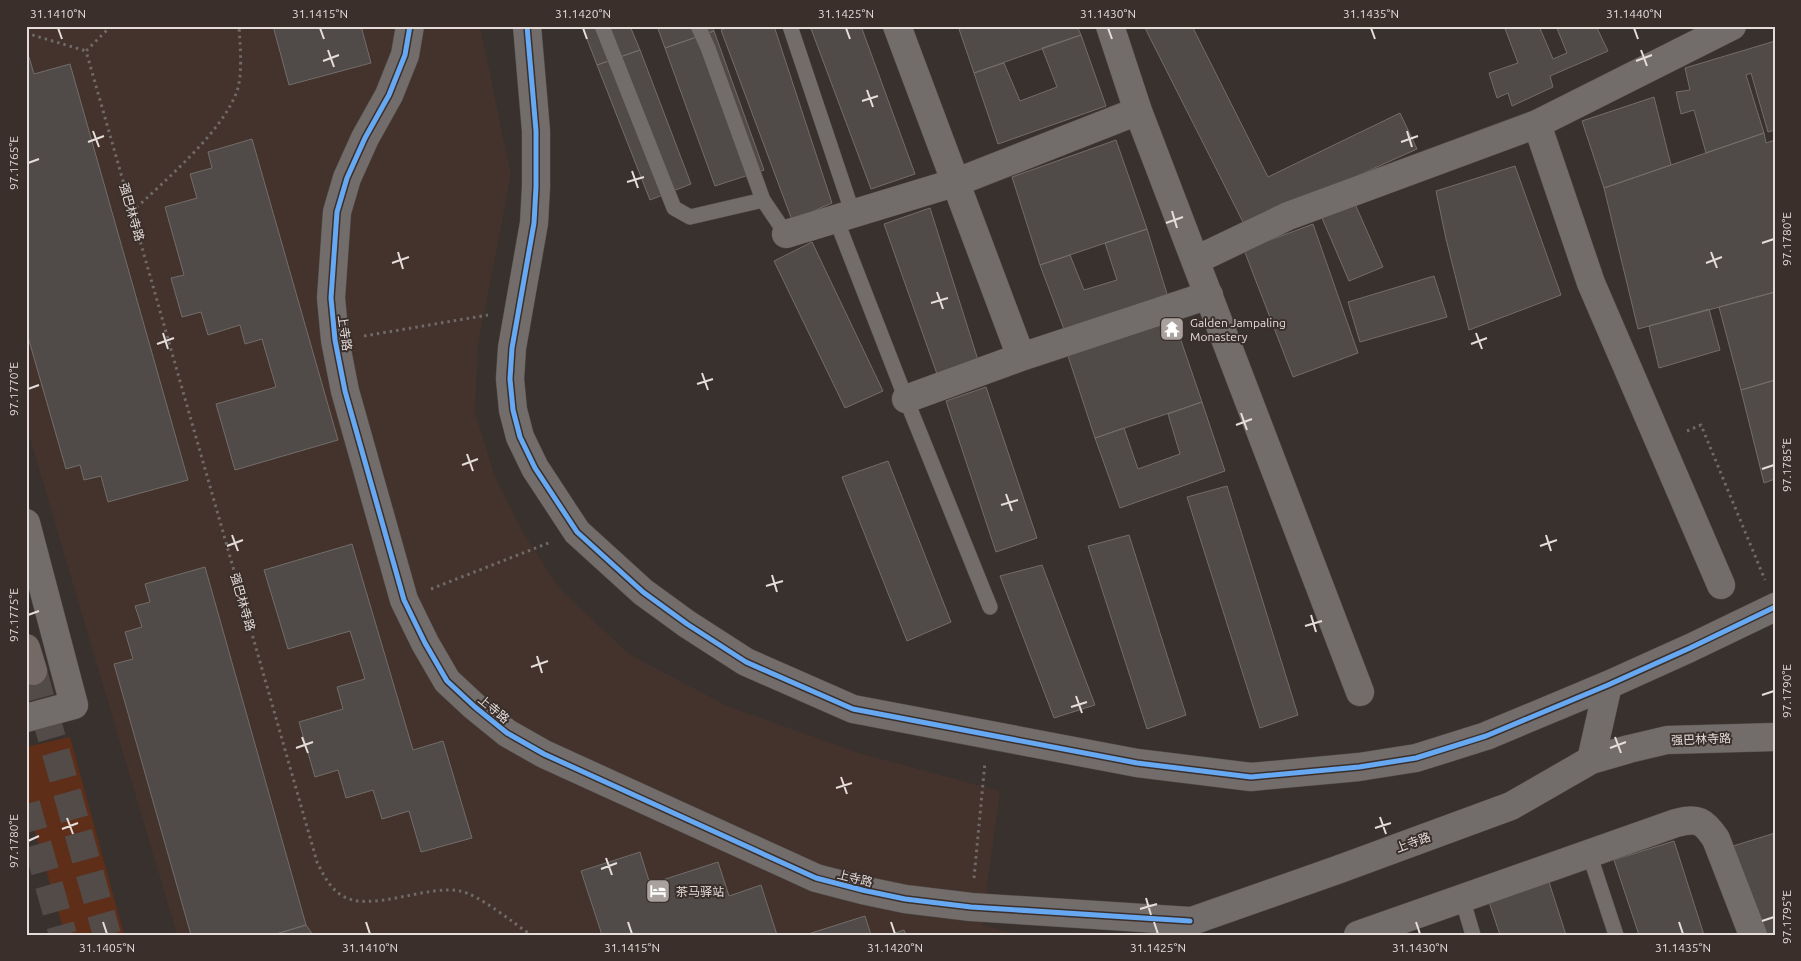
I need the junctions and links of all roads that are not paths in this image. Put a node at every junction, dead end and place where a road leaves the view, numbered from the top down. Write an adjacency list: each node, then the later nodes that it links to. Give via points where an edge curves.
1 (410, 26): 31 (street, 上寺路, via 405,55 389,95 364,138 337,212 331,298 334,340 345,390 404,600 447,681 507,733 544,754 816,878 905,899 971,907)
2 (527, 26): 23 (street, via 536,131 536,187 534,223 512,348 510,379 520,437 535,468 577,532 643,592 746,662 853,709 1137,763 1251,777 1416,758 1486,736)
3 (602, 26): 12 (lane, via 674,208 690,216)
4 (698, 26): 12 (lane)
5 (790, 26): 13 (lane)
6 (898, 26): 11 (street)
7 (1110, 26): 9 (street)
8 (1732, 26): 10 (street)
9 (1138, 112): 11 (street); 15 (street)
10 (1537, 124): 15 (street, via 1288,216); 20 (street, via 1591,283)
11 (957, 182): 13 (street); 17 (street)
12 (763, 200): 14 (lane)
13 (844, 216): 14 (street); 18 (lane)
14 (786, 234)
15 (1196, 260): 16 (street)
16 (1209, 295): 17 (street); 24 (street)
17 (1021, 357): 18 (street)
18 (906, 398): 22 (lane)
19 (26, 523): 25 (street, via 74,705)
20 (1721, 585)
21 (1770, 596): 23 (street, via 1690,648)
22 (990, 607)
23 (1608, 685): 28 (street)
24 (1360, 692)
25 (26, 718)
26 (1775, 737): 27 (street, 强巴林寺路, via 1667,740)
27 (1629, 749): 28 (street, 上寺路)
28 (1591, 760): 31 (street, 上寺路, via 1511,806)
29 (1589, 853): 30 (street); 35 (lane); 36 (street, via 1676,823 1701,822 1716,840)
30 (1462, 898): 33 (street); 34 (lane)
31 (1190, 921): 32 (street, 上寺路)
32 (1155, 935)
33 (1358, 935)
34 (1473, 935)
35 (1616, 935)
36 (1753, 935)

